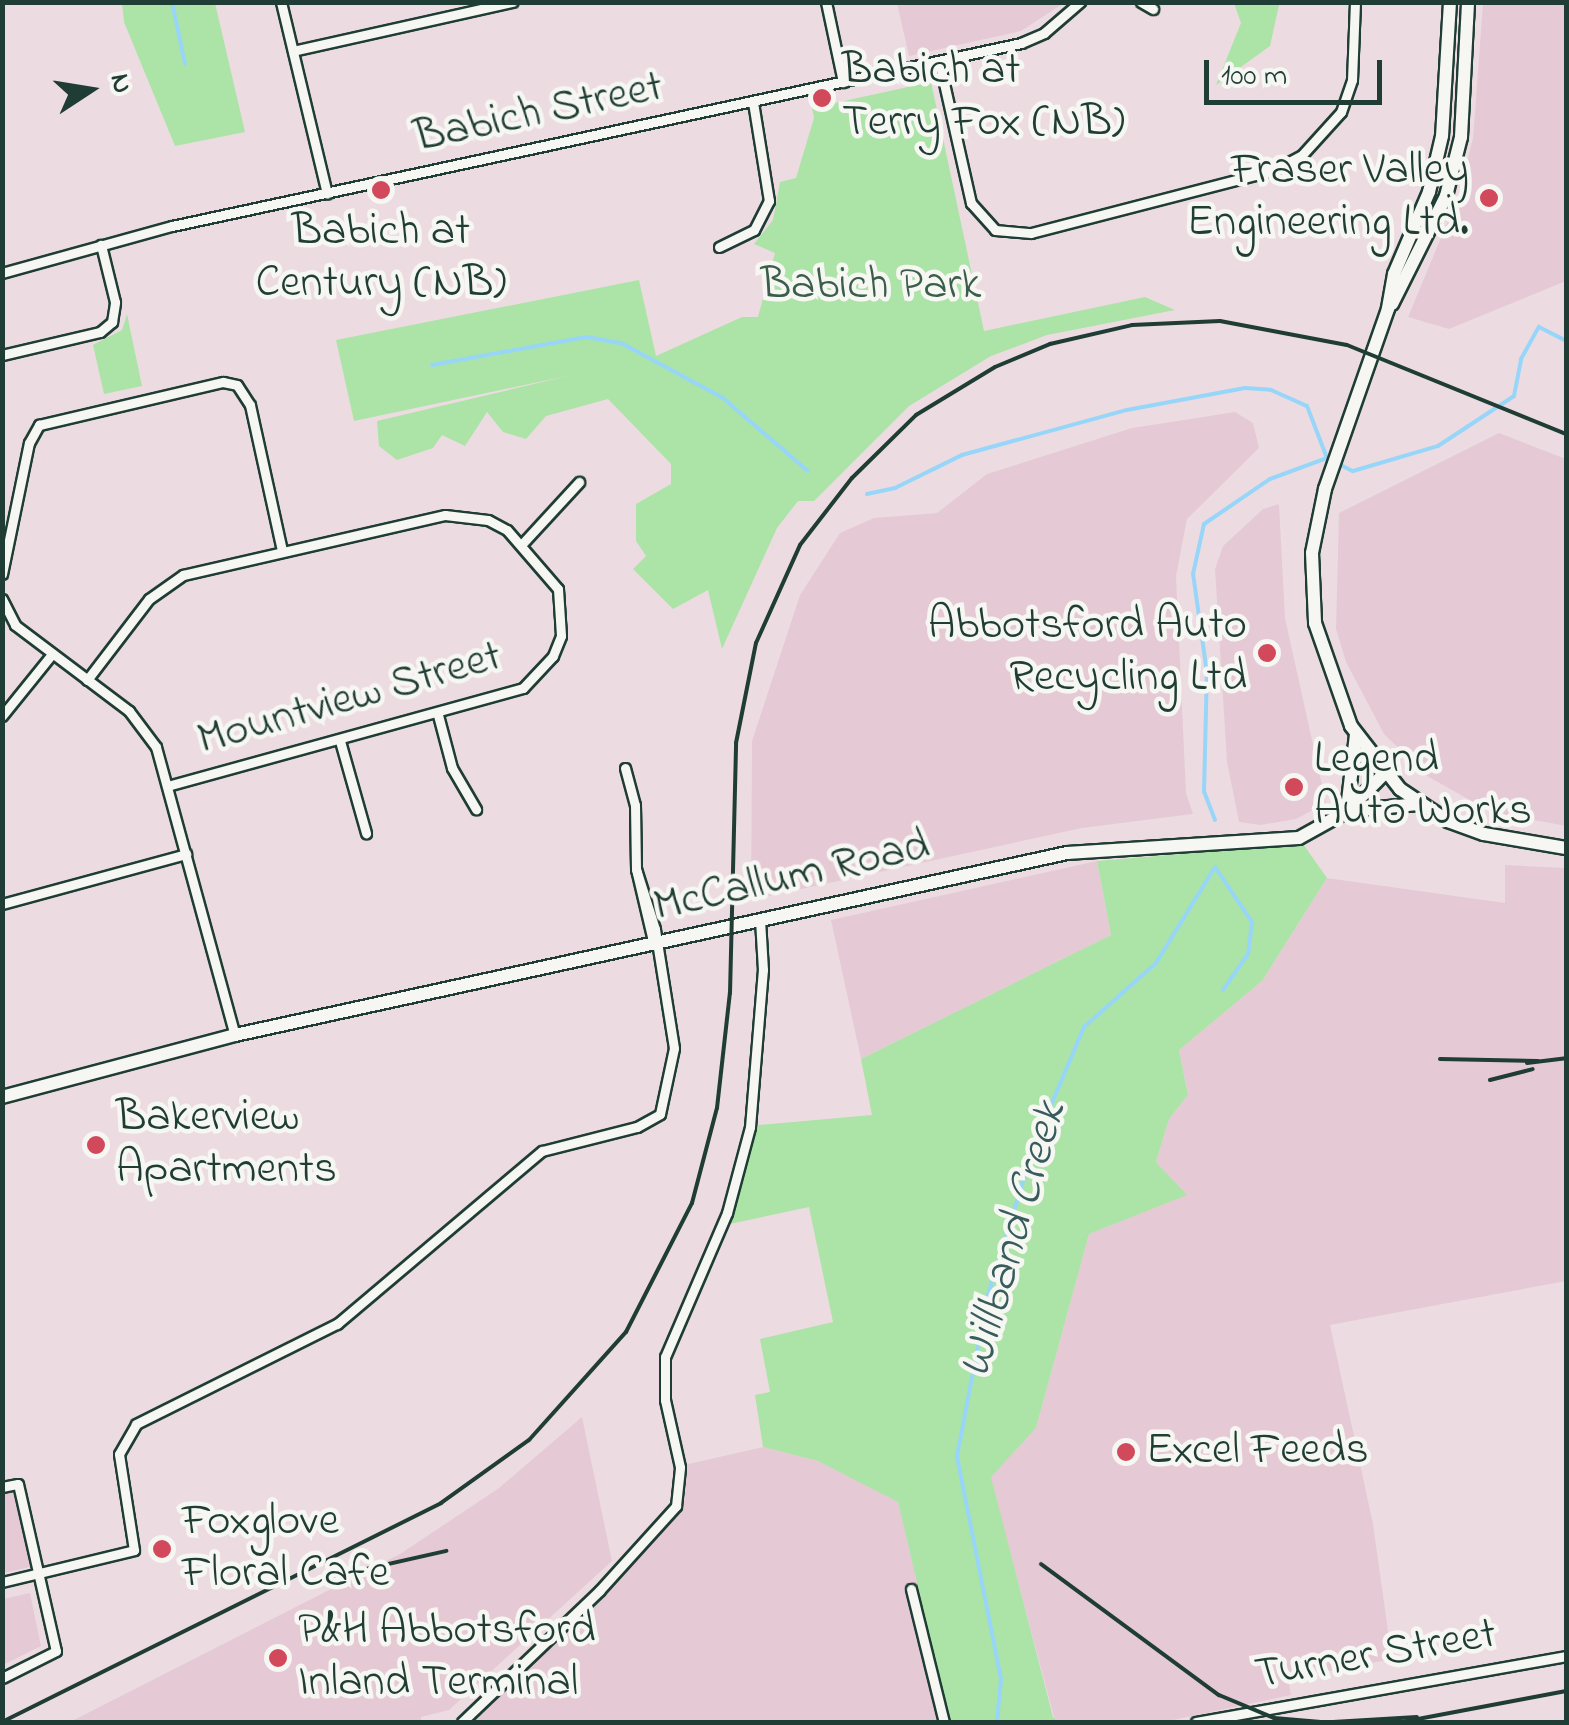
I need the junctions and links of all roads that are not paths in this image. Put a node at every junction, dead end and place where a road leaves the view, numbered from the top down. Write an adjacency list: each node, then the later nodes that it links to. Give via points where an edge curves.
1 (281, 2): 10 (street)
2 (826, 2): 12 (street)
3 (1080, 2): 11 (street, Babich Street, via 1021,43)
4 (1141, 2): 9 (street)
5 (1355, 2): 11 (street, via 1352,80 1340,112 1302,156 1274,170 1032,233 995,230 970,203)
6 (1450, 2): 18 (street, via 1442,136)
7 (1468, 2): 18 (street, via 1465,100 1446,196 1409,280)
8 (509, 3): 10 (street)
9 (1152, 9)
10 (293, 51): 14 (street)
11 (939, 61): 12 (street, Babich Street)
12 (843, 82): 13 (street, Babich Street)
13 (753, 102): 14 (street, Babich Street); 16 (street, via 770,201 754,230)
14 (327, 194): 15 (street, Babich Street)
15 (100, 245): 17 (street, Babich Street); 19 (street, via 115,302 112,322 100,332)
16 (720, 247)
17 (2, 273)
18 (1387, 310): 29 (street, via 1325,488 1312,553 1312,597 1326,670)
19 (2, 355)
20 (580, 482): 21 (street)
21 (523, 542): 22 (street, via 488,520 445,515); 27 (street, Mountview Street, via 546,569 564,612 553,656 524,688)
22 (282, 551): 23 (street, via 250,405 237,384 210,384 39,424 29,443); 26 (street, via 202,568 164,585)
23 (2, 574)
24 (2, 600): 25 (street, via 16,624)
25 (52, 654): 26 (street); 28 (street)
26 (88, 680): 33 (street, via 144,727)
27 (438, 715): 30 (street, Mountview Street); 35 (street, via 452,768)
28 (2, 716)
29 (1356, 734): 32 (street); 36 (street)
30 (340, 741): 33 (street, Mountview Street); 37 (street)
31 (625, 768): 42 (street, via 635,805 636,869)
32 (1385, 773): 34 (street); 36 (street, McCallum Road)
33 (168, 786): 39 (street)
34 (1418, 804): 36 (street); 38 (street, via 1484,834)
35 (476, 808)
36 (1346, 812): 41 (street, McCallum Road, via 1299,838 1095,848)
37 (366, 833)
38 (1566, 848)
39 (186, 854): 40 (street); 43 (street)
40 (2, 904)
41 (760, 920): 42 (street, McCallum Road); 51 (street, via 763,970 750,1127 727,1213 665,1357 665,1400 680,1467 676,1506 599,1591)
42 (654, 944): 43 (street, McCallum Road); 46 (street, via 674,1048 660,1114 637,1127 542,1151 337,1324 136,1424 119,1454 134,1550)
43 (235, 1035): 44 (street, McCallum Road)
44 (2, 1097)
45 (2, 1487): 46 (street, via 18,1484)
46 (39, 1574): 47 (street); 50 (street, via 56,1651)
47 (2, 1582)
48 (911, 1588): 52 (street)
49 (1566, 1656): 53 (street, Turner Street)
50 (2, 1678)
51 (462, 1722)
52 (944, 1722)
53 (1196, 1722)

